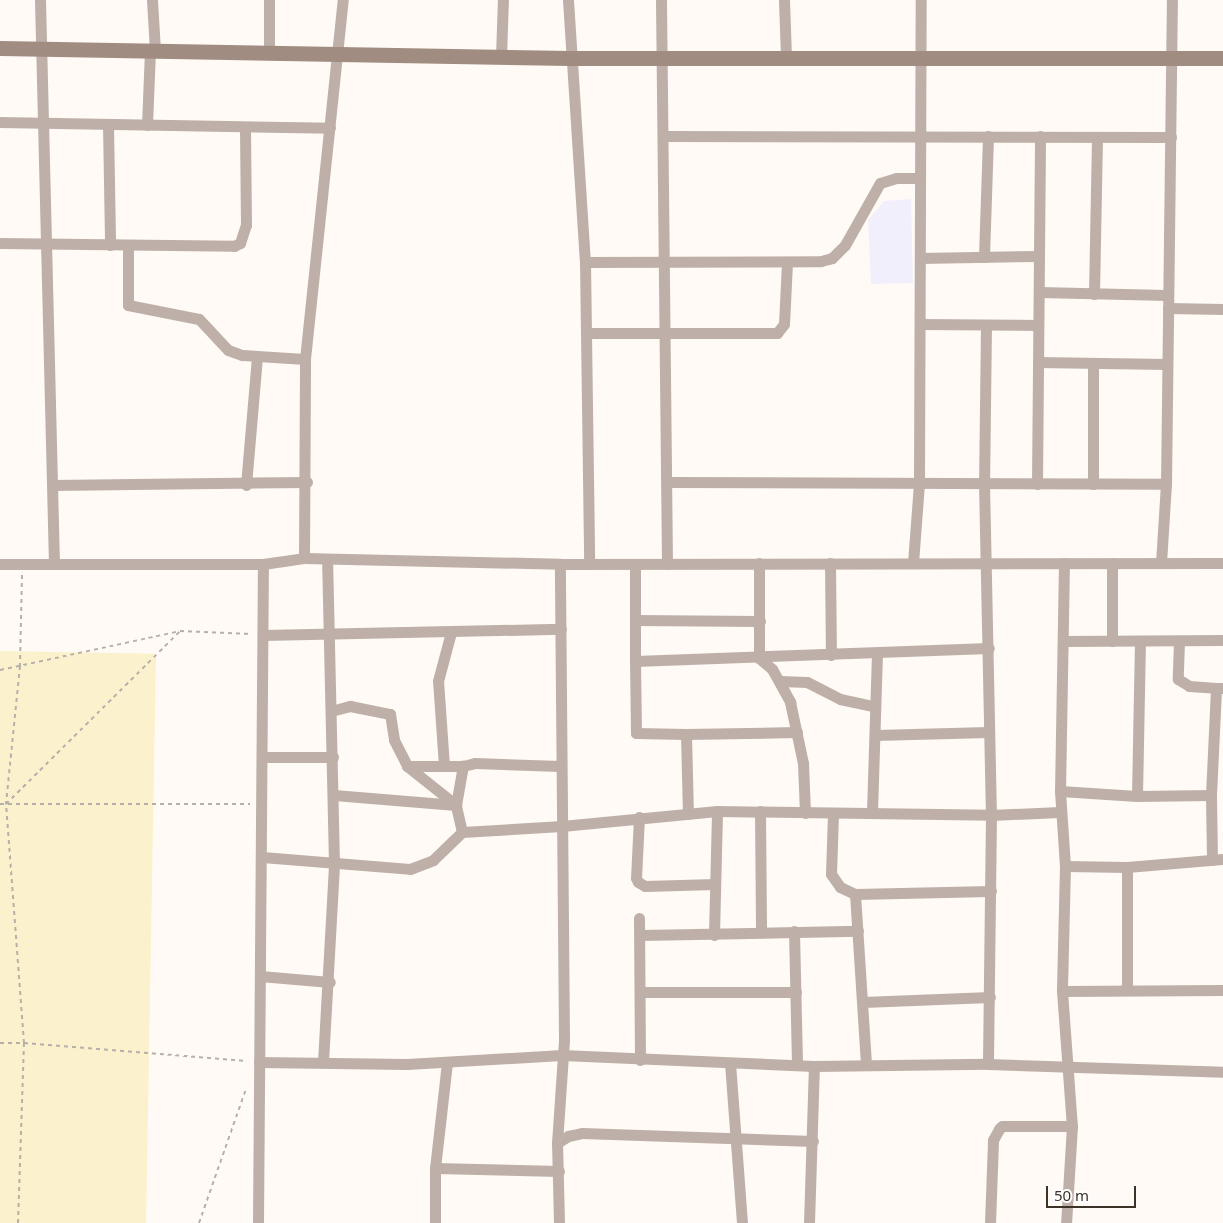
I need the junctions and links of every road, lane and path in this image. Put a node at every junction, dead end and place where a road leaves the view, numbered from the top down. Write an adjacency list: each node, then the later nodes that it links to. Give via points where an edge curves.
1 (40, 0): 12 (street)
2 (152, 0): 13 (street)
3 (269, 0): 14 (street)
4 (342, 0): 15 (street)
5 (503, 0): 16 (street)
6 (568, 0): 20 (street)
7 (661, 0): 17 (street)
8 (784, 0): 18 (street)
9 (921, 0): 19 (street)
10 (1172, 0): 21 (street)
11 (0, 48): 12 (street)
12 (43, 48): 13 (street); 24 (street)
13 (152, 50): 14 (street); 26 (street)
14 (269, 51): 15 (street)
15 (338, 52): 16 (street); 28 (street)
16 (501, 56): 20 (street)
17 (662, 56): 18 (street); 20 (street); 29 (street)
18 (786, 56): 19 (street)
19 (920, 57): 21 (street); 34 (street)
20 (570, 58): 43 (street)
21 (1172, 58): 22 (street); 33 (street)
22 (1223, 58)
23 (0, 122): 24 (street)
24 (44, 124): 25 (street); 37 (street)
25 (108, 125): 26 (street); 38 (street)
26 (147, 125): 27 (street)
27 (245, 127): 28 (street); 39 (street, via 246,225 240,242 222,247)
28 (330, 128): 57 (street)
29 (663, 136): 34 (street); 44 (street)
30 (988, 136): 31 (street); 34 (street); 41 (street)
31 (1040, 136): 32 (street); 40 (street)
32 (1097, 137): 33 (street); 47 (street)
33 (1171, 137): 48 (street)
34 (918, 139): 35 (street)
35 (918, 178): 42 (street); 45 (street, via 896,178 880,183 858,226 832,258 811,263)
36 (0, 243): 37 (street)
37 (47, 243): 38 (street); 68 (street)
38 (110, 245): 39 (street)
39 (128, 245): 56 (street, via 128,306 187,314 209,328 228,350)
40 (1039, 256): 41 (street); 46 (street)
41 (984, 257): 42 (street)
42 (920, 258): 51 (street)
43 (586, 262): 44 (street); 55 (street)
44 (664, 262): 45 (street); 54 (street)
45 (787, 262): 54 (street, via 784,324 777,334)
46 (1039, 292): 47 (street); 53 (street)
47 (1094, 294): 48 (street)
48 (1167, 295): 49 (street)
49 (1168, 308): 50 (street); 60 (street)
50 (1223, 309)
51 (921, 324): 52 (street); 64 (street)
52 (986, 325): 53 (street); 63 (street)
53 (1038, 325): 58 (street)
54 (664, 332): 55 (street); 62 (street)
55 (586, 333): 84 (street)
56 (257, 356): 57 (street); 69 (street)
57 (305, 360): 61 (street)
58 (1038, 362): 59 (street); 65 (street)
59 (1093, 363): 60 (street); 66 (street)
60 (1167, 364): 67 (street)
61 (307, 482): 69 (street); 70 (street)
62 (668, 482): 64 (street); 86 (street)
63 (984, 483): 64 (street); 65 (street); 74 (street)
64 (919, 484): 73 (street)
65 (1037, 484): 66 (street)
66 (1093, 484): 67 (street)
67 (1166, 484): 77 (street)
68 (52, 485): 69 (street); 81 (street)
69 (246, 485)
70 (304, 558): 71 (street); 82 (street)
71 (327, 559): 83 (street); 93 (street)
72 (830, 563): 73 (street); 87 (street); 102 (street)
73 (913, 563): 74 (street)
74 (985, 563): 75 (street); 100 (street)
75 (1064, 563): 76 (street); 96 (street)
76 (1112, 563): 77 (street); 97 (street)
77 (1161, 563): 78 (street)
78 (1223, 563)
79 (0, 564): 80 (street)
80 (22, 564): 81 (street); 105 (path)
81 (54, 564): 82 (street)
82 (263, 564): 94 (street)
83 (560, 564): 84 (street); 90 (street)
84 (589, 564): 85 (street)
85 (635, 564): 86 (street); 88 (street)
86 (667, 564): 87 (street)
87 (759, 564): 89 (street)
88 (635, 620): 89 (street); 104 (street)
89 (760, 621): 103 (street)
90 (561, 629): 92 (street); 121 (street)
91 (180, 631): 94 (path); 105 (path); 127 (path)
92 (451, 632): 93 (street); 119 (street, via 438,681)
93 (327, 633): 94 (street); 110 (street)
94 (263, 634): 115 (street)
95 (1223, 640): 98 (street)
96 (1064, 641): 97 (street); 122 (street)
97 (1112, 641): 99 (street)
98 (1179, 641): 99 (street); 108 (street, via 1178,680 1189,686)
99 (1140, 642): 125 (street)
100 (989, 648): 101 (street); 112 (street)
101 (877, 653): 102 (street); 109 (street)
102 (831, 655): 103 (street)
103 (759, 658): 104 (street); 107 (street)
104 (635, 660): 113 (street, via 636,733)
105 (20, 666): 106 (path); 127 (path)
106 (0, 670)
107 (780, 681): 109 (street, via 807,682 840,698); 111 (street)
108 (1219, 688): 117 (street)
109 (874, 706): 114 (street)
110 (331, 711): 116 (street); 118 (street, via 350,706 390,714 394,740)
111 (797, 732): 113 (street); 134 (street, via 803,763)
112 (988, 732): 114 (street); 137 (street)
113 (686, 734): 135 (street)
114 (875, 735): 132 (street)
115 (262, 757): 116 (street); 128 (street)
116 (333, 757): 123 (street)
117 (1218, 759): 124 (street)
118 (407, 766): 119 (street); 129 (street)
119 (444, 766): 120 (street)
120 (463, 766): 121 (street, via 475,763); 129 (street)
121 (560, 766): 139 (street)
122 (1060, 791): 125 (street); 133 (street)
123 (334, 795): 129 (street); 144 (street)
124 (1211, 795): 125 (street); 141 (street)
125 (1137, 796)
126 (0, 804): 127 (path)
127 (6, 804): 128 (path); 166 (path)
128 (262, 804): 142 (street)
129 (456, 805): 140 (street)
130 (717, 811): 131 (street); 135 (street); 147 (street)
131 (760, 812): 134 (street); 151 (street)
132 (872, 812): 136 (street); 137 (street)
133 (1060, 812): 137 (street); 145 (street)
134 (805, 813): 136 (street)
135 (688, 814): 138 (street)
136 (833, 814): 149 (street, via 831,874 840,886)
137 (991, 815): 148 (street)
138 (639, 817): 139 (street); 147 (street, via 636,878 641,884)
139 (562, 826): 140 (street); 167 (street)
140 (462, 832): 144 (street, via 423,867)
141 (1218, 837): 143 (street)
142 (262, 856): 144 (street); 156 (street)
143 (1218, 860): 146 (street)
144 (334, 864): 157 (street)
145 (1065, 866): 146 (street); 160 (street)
146 (1126, 867): 158 (street)
147 (715, 884): 155 (street)
148 (991, 891): 149 (street); 163 (street)
149 (856, 894): 153 (street)
150 (639, 918): 154 (street)
151 (761, 931): 152 (street); 155 (street)
152 (794, 931): 153 (street); 162 (street)
153 (858, 931): 164 (street)
154 (641, 935): 155 (street); 161 (street)
155 (714, 935)
156 (260, 976): 157 (street); 169 (street)
157 (330, 982): 170 (street)
158 (1127, 990): 159 (street); 160 (street)
159 (1223, 990)
160 (1062, 991): 177 (street)
161 (642, 992): 162 (street); 168 (street)
162 (796, 992): 173 (street)
163 (990, 997): 164 (street); 174 (street)
164 (863, 1002): 175 (street)
165 (0, 1043): 166 (path)
166 (24, 1044): 169 (path); 186 (path)
167 (562, 1055): 168 (street); 171 (street); 183 (street)
168 (640, 1060): 172 (street)
169 (260, 1062): 170 (street); 188 (street)
170 (323, 1062): 171 (street)
171 (447, 1063): 184 (street)
172 (730, 1063): 173 (street); 181 (street)
173 (797, 1064): 176 (street)
174 (988, 1064): 175 (street); 177 (street)
175 (866, 1065): 176 (street)
176 (814, 1066): 182 (street)
177 (1067, 1067): 178 (street); 180 (street)
178 (1223, 1072)
179 (248, 1081): 187 (path)
180 (1072, 1126): 193 (street, via 1002,1126 998,1129 994,1140); 194 (street)
181 (738, 1140): 182 (street); 183 (street, via 582,1132); 191 (street)
182 (813, 1142): 192 (street)
183 (557, 1143): 185 (street)
184 (435, 1168): 185 (street); 189 (street)
185 (558, 1171): 190 (street)
186 (18, 1223)
187 (199, 1223)
188 (258, 1223)
189 (435, 1223)
190 (559, 1223)
191 (742, 1223)
192 (809, 1223)
193 (990, 1223)
194 (1066, 1223)

